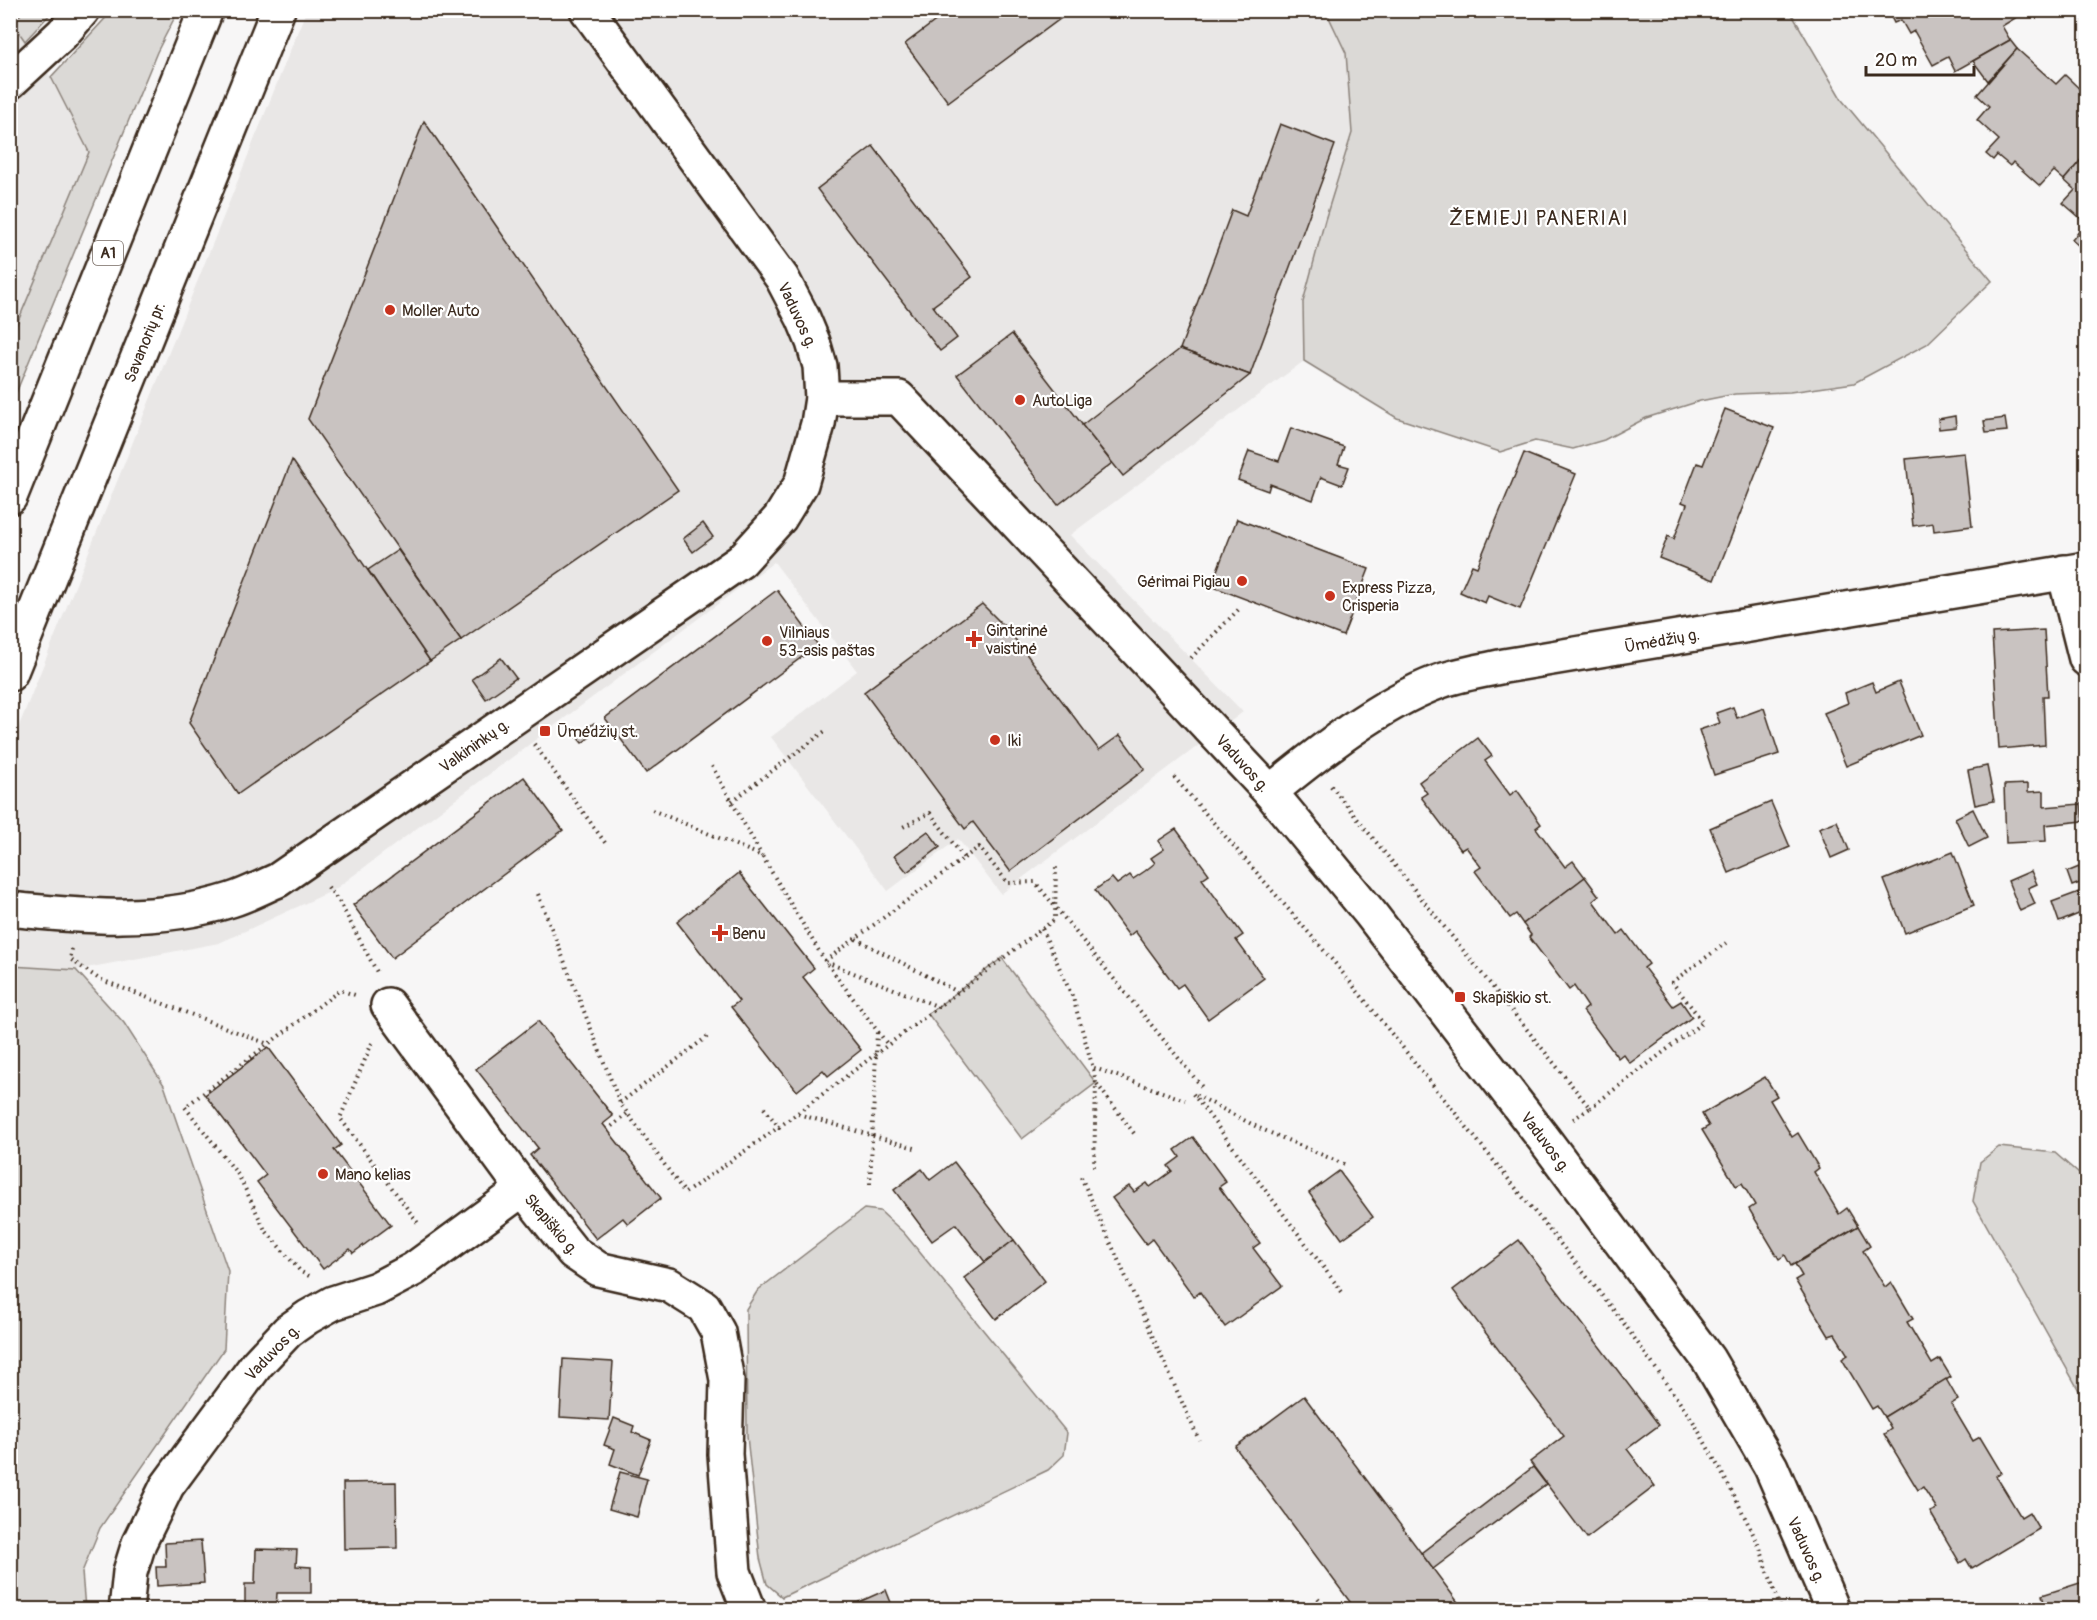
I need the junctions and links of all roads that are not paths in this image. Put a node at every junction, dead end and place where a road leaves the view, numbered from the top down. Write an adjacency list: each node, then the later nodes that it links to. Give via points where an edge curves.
1 (82, 10): 5 (main road)
2 (206, 10): 7 (main road, A1)
3 (278, 10): 10 (main road, Savanorių pr.)
4 (587, 10): 6 (main road, Vaduvos g., via 782,278 813,342 820,366)
5 (10, 82)
6 (822, 398): 11 (main road, Vaduvos g., via 898,398); 12 (main road, Valkininkų g., via 812,452 801,484 780,518 741,561 278,880 231,900 191,910 123,917)
7 (10, 497)
8 (2075, 570): 9 (main road); 11 (main road, Ūmėdžių g., via 1504,666 1439,681 1372,717)
9 (2086, 658)
10 (10, 674)
11 (1270, 792): 17 (main road, Vaduvos g., via 1370,913 1545,1139 1708,1359 1771,1467)
12 (10, 909)
13 (387, 1005): 14 (main road, Skapiškio g.)
14 (523, 1190): 15 (main road, Vaduvos g., via 414,1269 376,1289 333,1303 288,1331 256,1364 167,1486 139,1543 130,1572); 16 (main road, Skapiškio g., via 573,1252 598,1269 669,1285 704,1307 718,1332 727,1380 725,1454 734,1572)
15 (126, 1610)
16 (749, 1610)
17 (1833, 1610)

